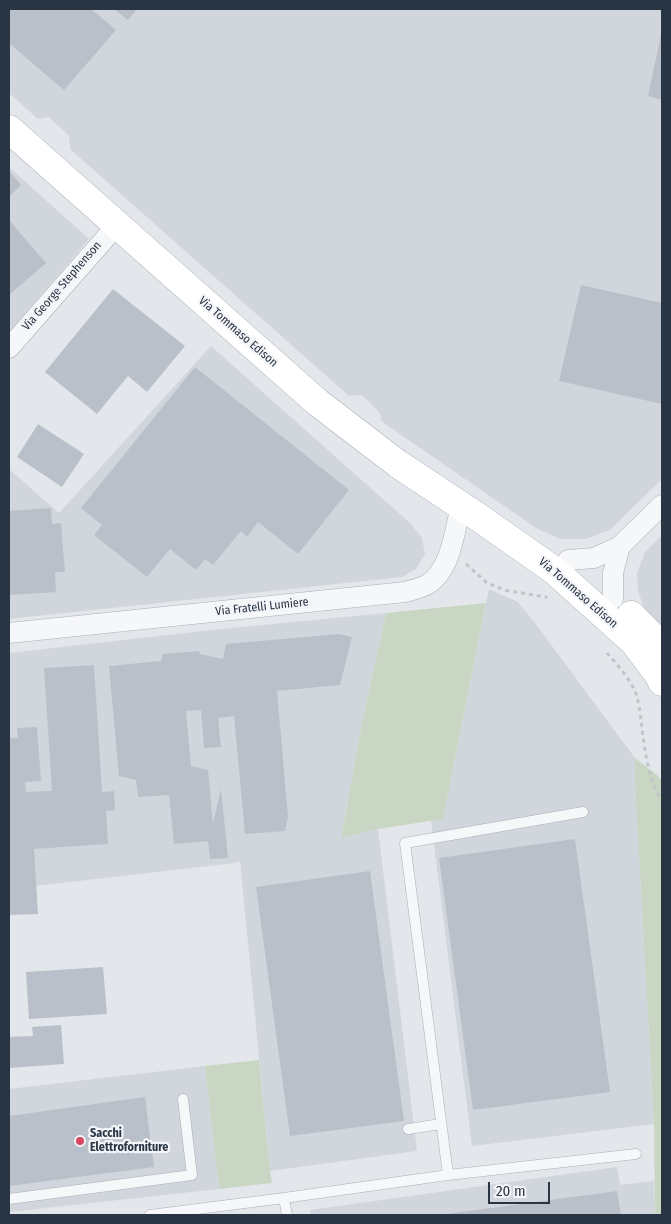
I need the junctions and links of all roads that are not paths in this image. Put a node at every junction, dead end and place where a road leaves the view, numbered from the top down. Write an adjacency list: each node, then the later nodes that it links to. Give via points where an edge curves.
1 (9, 129): 2 (street, Via Tommaso Edison)
2 (117, 225): 3 (street, Via George Stephenson); 5 (street, Via Tommaso Edison, via 317,402 398,464)
3 (9, 348)
4 (662, 505): 6 (street)
5 (471, 512): 7 (street, Via Tommaso Edison); 9 (street, Via Fratelli Lumiere, via 443,569 428,584 405,592); 11 (street, Via Tommaso Edison, via 555,570 634,642)
6 (620, 546): 7 (street, via 594,558); 8 (street, via 613,572)
7 (568, 560): 8 (street, Via Tommaso Edison)
8 (613, 599): 10 (street, Via Tommaso Edison)
9 (9, 633)
10 (662, 646)
11 (662, 682)
12 (584, 812): 14 (lane, via 404,844)
13 (183, 1099): 19 (lane, via 192,1175)
14 (441, 1124): 15 (lane); 17 (lane)
15 (408, 1129)
16 (636, 1154): 17 (lane)
17 (448, 1175): 18 (lane)
18 (284, 1198): 20 (lane); 21 (lane)
19 (9, 1199)
20 (150, 1215)
21 (286, 1215)

